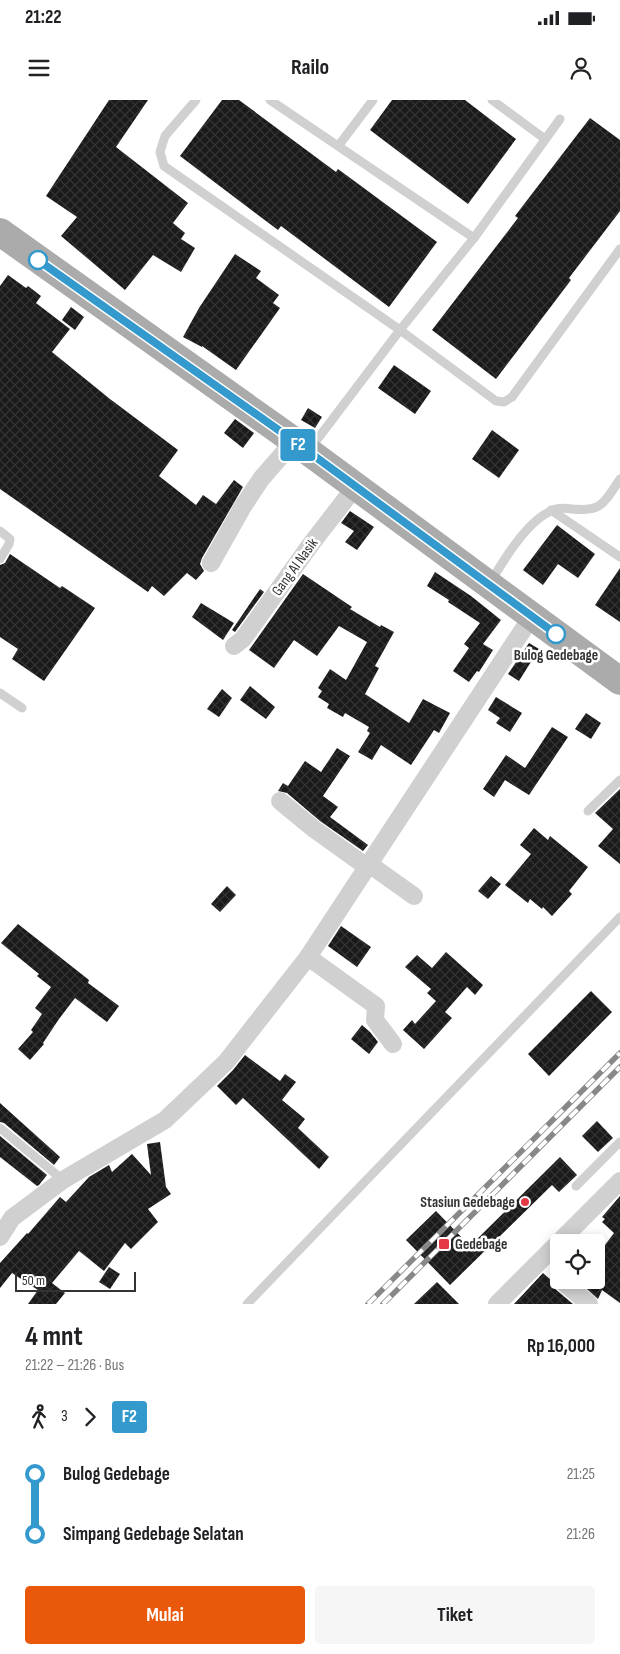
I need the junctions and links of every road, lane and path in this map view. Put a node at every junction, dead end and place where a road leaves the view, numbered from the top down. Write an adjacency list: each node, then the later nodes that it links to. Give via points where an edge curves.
1 (196, 100): 11 (lane, via 165,136 160,152 164,166)
2 (270, 100): 7 (lane)
3 (373, 100): 7 (lane)
4 (492, 100): 6 (lane)
5 (560, 119): 6 (lane)
6 (545, 139): 9 (lane)
7 (339, 145): 9 (lane)
8 (2, 235): 12 (main road)
9 (474, 238): 11 (lane)
10 (620, 249): 11 (lane, via 512,397 504,402 496,401)
11 (400, 330): 12 (lane)
12 (301, 447): 14 (main road); 19 (street, via 261,479)
13 (620, 479): 15 (lane, via 601,506 592,510)
14 (355, 487): 20 (main road); 22 (street, Gang Al Nasik, via 243,639)
15 (551, 510): 17 (lane); 20 (lane, via 537,519 504,559)
16 (0, 531): 18 (lane, via 10,539)
17 (620, 557)
18 (0, 559)
19 (211, 563)
20 (488, 585): 21 (main road)
21 (532, 616): 23 (main road); 29 (street)
22 (234, 646)
23 (620, 682)
24 (0, 693): 25 (lane)
25 (22, 708)
26 (620, 780): 28 (lane)
27 (280, 801): 29 (street, via 314,829)
28 (588, 811)
29 (368, 865): 30 (street); 32 (street)
30 (414, 896)
31 (620, 918): 43 (lane)
32 (308, 957): 33 (street, via 376,1006 375,1020); 36 (street, via 226,1062 165,1120)
33 (393, 1044)
34 (0, 1128): 36 (lane)
35 (620, 1142): 38 (lane)
36 (63, 1180): 39 (street, via 12,1218)
37 (620, 1181): 40 (street)
38 (576, 1186)
39 (0, 1237)
40 (540, 1261): 41 (street); 44 (street)
41 (550, 1270)
42 (572, 1289): 45 (street)
43 (247, 1304)
44 (497, 1304)
45 (589, 1304)

